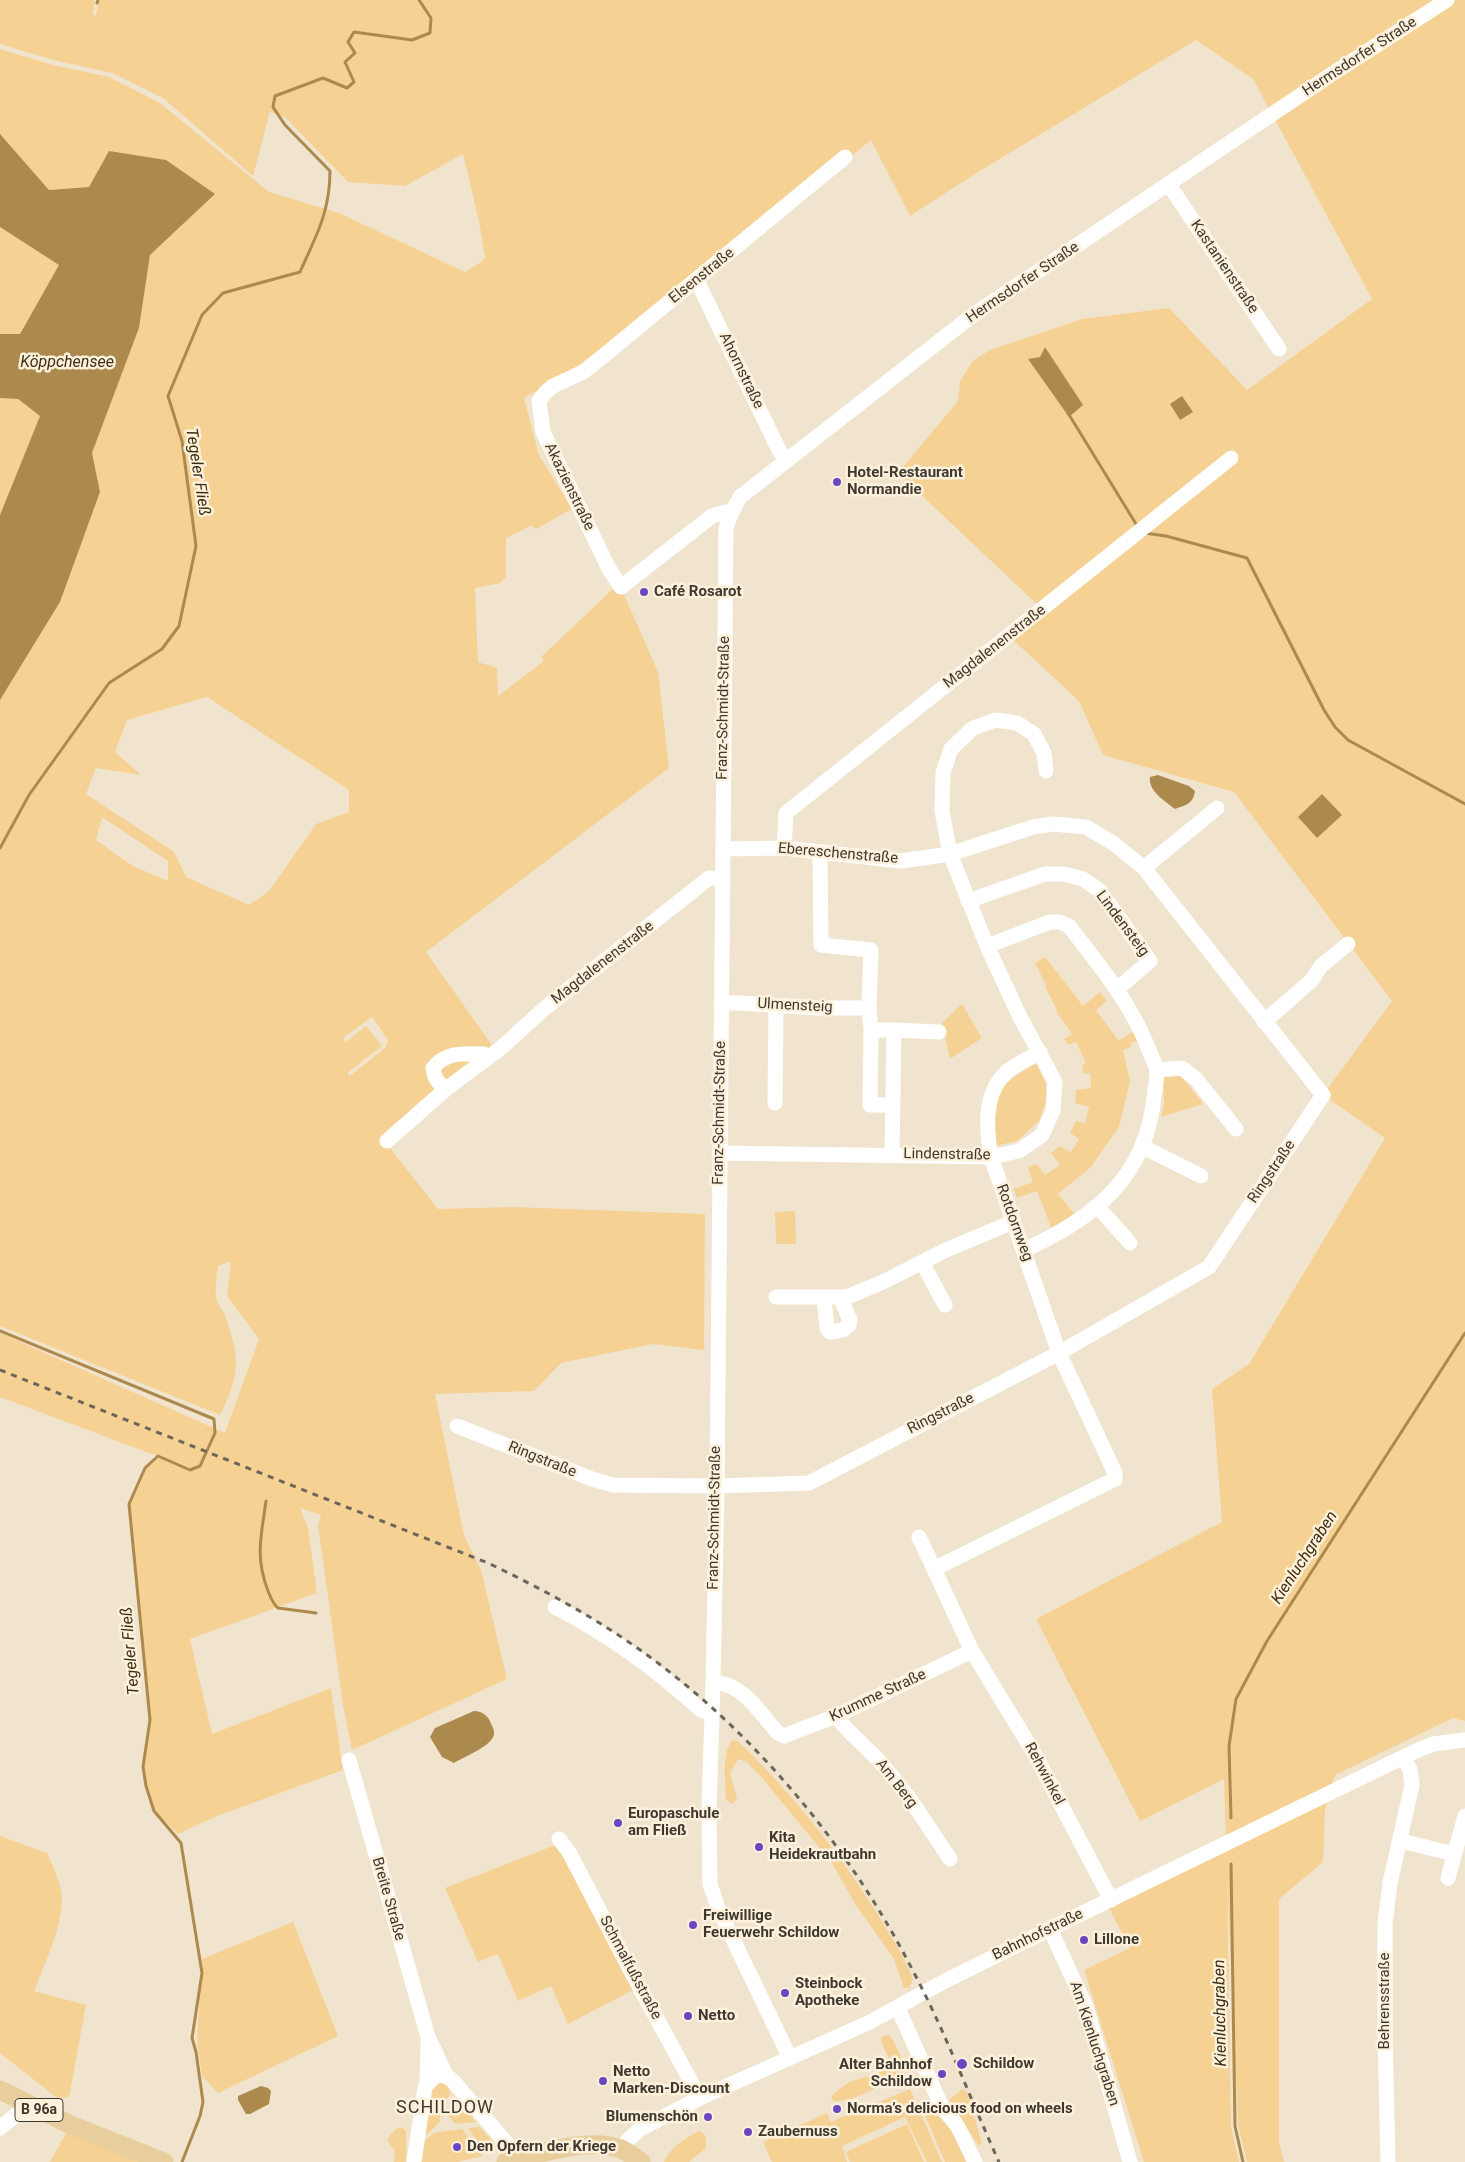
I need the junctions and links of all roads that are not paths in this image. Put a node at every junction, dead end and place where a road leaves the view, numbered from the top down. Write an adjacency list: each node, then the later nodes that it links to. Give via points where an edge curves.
1 (1447, 0): 3 (street, Hermsdorfer Straße)
2 (845, 157): 4 (street, Elsenstraße)
3 (1169, 185): 5 (street, Kastanienstraße); 8 (street, Hermsdorfer Straße, via 974,315)
4 (697, 281): 6 (street, Elsenstraße, via 583,372); 8 (street, Ahornstraße)
5 (1279, 349)
6 (553, 386): 9 (street, Akazienstraße, via 540,401 543,432 609,569 622,587 712,516)
7 (1231, 458): 12 (street, Magdalenenstraße, via 786,812)
8 (786, 460): 9 (street, Hermsdorfer Straße, via 740,497)
9 (730, 514): 13 (street, Franz-Schmidt-Straße, via 726,528)
10 (1046, 771): 15 (street, Lindenstraße, via 1044,753 1034,734 1017,723 996,720 973,728 951,749 943,772 942,811)
11 (1217, 808): 16 (street)
12 (784, 848): 13 (street, Ebereschenstraße); 14 (street, Ebereschenstraße)
13 (723, 849): 17 (street, Franz-Schmidt-Straße)
14 (820, 853): 15 (street, Ebereschenstraße, via 901,860); 24 (street, via 820,945 871,950)
15 (950, 854): 16 (street, Ebereschenstraße, via 1033,827 1053,824 1086,827 1113,843); 18 (street, Lindenstraße)
16 (1144, 868): 25 (street, Ebereschenstraße)
17 (722, 878): 22 (street, Franz-Schmidt-Straße); 30 (street, Magdalenenstraße, via 710,878)
18 (968, 901): 20 (street, Lindenstraße); 21 (street, Lindensteig, via 1045,874 1083,879 1099,890 1150,961)
19 (1348, 944): 25 (street)
20 (987, 946): 21 (street, via 1050,922 1060,922 1069,926); 29 (street, Lindenstraße)
21 (1117, 989): 31 (street, via 1140,1028)
22 (721, 1002): 23 (street, Ulmensteig); 39 (street, Franz-Schmidt-Straße)
23 (776, 1006): 24 (street, Ulmensteig); 34 (street)
24 (869, 1008): 26 (street)
25 (1264, 1022): 33 (street, Ebereschenstraße)
26 (871, 1030): 27 (street); 35 (street, via 870,1105)
27 (894, 1030): 28 (street); 35 (street)
28 (939, 1032)
29 (1040, 1052): 41 (street, Rotdornweg, via 1008,1071 993,1092 986,1130); 41 (street, Lindenstraße, via 1054,1082 1053,1111 1042,1135 1019,1151)
30 (487, 1057): 32 (street, Magdalenenstraße); 32 (street, via 484,1054 453,1054 439,1060 434,1075)
31 (1157, 1070): 36 (street, via 1182,1068 1196,1079); 38 (street, via 1153,1110)
32 (446, 1089): 37 (street, Magdalenenstraße)
33 (1323, 1095): 52 (street, Ringstraße, via 1209,1267)
34 (775, 1103)
35 (893, 1105): 40 (street)
36 (1236, 1129)
37 (387, 1141)
38 (1143, 1147): 42 (street); 43 (street, via 1115,1188)
39 (719, 1153): 40 (street, Lindenstraße); 54 (street, Franz-Schmidt-Straße)
40 (892, 1154): 41 (street, Lindenstraße)
41 (991, 1157): 44 (street, Rotdornweg)
42 (1201, 1176)
43 (1097, 1206): 45 (street); 46 (street, via 1052,1237)
44 (1013, 1222): 46 (street, Rotdornweg); 47 (street)
45 (1130, 1243)
46 (1024, 1250): 52 (street, Rotdornweg)
47 (922, 1262): 49 (street, via 885,1281); 51 (street)
48 (776, 1297): 50 (street)
49 (840, 1297): 50 (street); 50 (street, via 850,1320 849,1325 835,1333 827,1328)
50 (824, 1298)
51 (945, 1305)
52 (1059, 1353): 54 (street, Ringstraße, via 809,1483); 56 (street, via 1115,1473 1114,1480)
53 (457, 1426): 54 (street, Ringstraße, via 592,1479 613,1484)
54 (717, 1486): 59 (street, Franz-Schmidt-Straße)
55 (919, 1537): 56 (street)
56 (934, 1569): 58 (street)
57 (555, 1607): 60 (street, via 635,1656 701,1710)
58 (972, 1651): 61 (street, Krumme Straße); 71 (street, Rehwinkel, via 1034,1753)
59 (713, 1682): 60 (street, Franz-Schmidt-Straße); 61 (street, Krumme Straße, via 723,1682 741,1690 784,1736)
60 (711, 1713): 75 (street, Franz-Schmidt-Straße, via 710,1884 718,1908)
61 (836, 1716): 69 (street, Am Berg, via 903,1790)
62 (1465, 1740): 63 (street, Bahnhofstraße, via 1433,1744)
63 (1404, 1757): 67 (street, Behrensstraße, via 1412,1785); 71 (street, Bahnhofstraße)
64 (349, 1760): 74 (street, Breite Straße)
65 (1465, 1816): 68 (street)
66 (559, 1839): 79 (street, Schmalfußstraße, via 569,1852)
67 (1401, 1841): 68 (street); 89 (street, Behrensstraße, via 1390,1883 1385,1924)
68 (1454, 1854): 70 (street)
69 (950, 1859)
70 (1448, 1878)
71 (1111, 1900): 72 (street, Bahnhofstraße)
72 (1050, 1929): 73 (street, Bahnhofstraße); 88 (street, Am Kienluchgraben, via 1086,2007)
73 (898, 2008): 75 (street, Bahnhofstraße); 87 (street, via 942,2107 957,2125)
74 (428, 2037): 76 (street, Breite Straße); 77 (street, Breite Straße)
75 (790, 2058): 79 (street, Bahnhofstraße)
76 (446, 2076): 77 (street, via 436,2075); 83 (street, Breite Straße, via 509,2146)
77 (427, 2083): 85 (street, Breite Straße)
78 (0, 2090): 80 (main road, B 96a)
79 (700, 2098): 82 (street, Bahnhofstraße, via 640,2129)
80 (25, 2104): 81 (street); 84 (main road, B 96a)
81 (0, 2128)
82 (621, 2149): 83 (main road, via 567,2147); 86 (main road)
83 (511, 2161)
84 (164, 2162)
85 (414, 2162)
86 (641, 2162)
87 (975, 2162)
88 (1130, 2162)
89 (1388, 2162)

